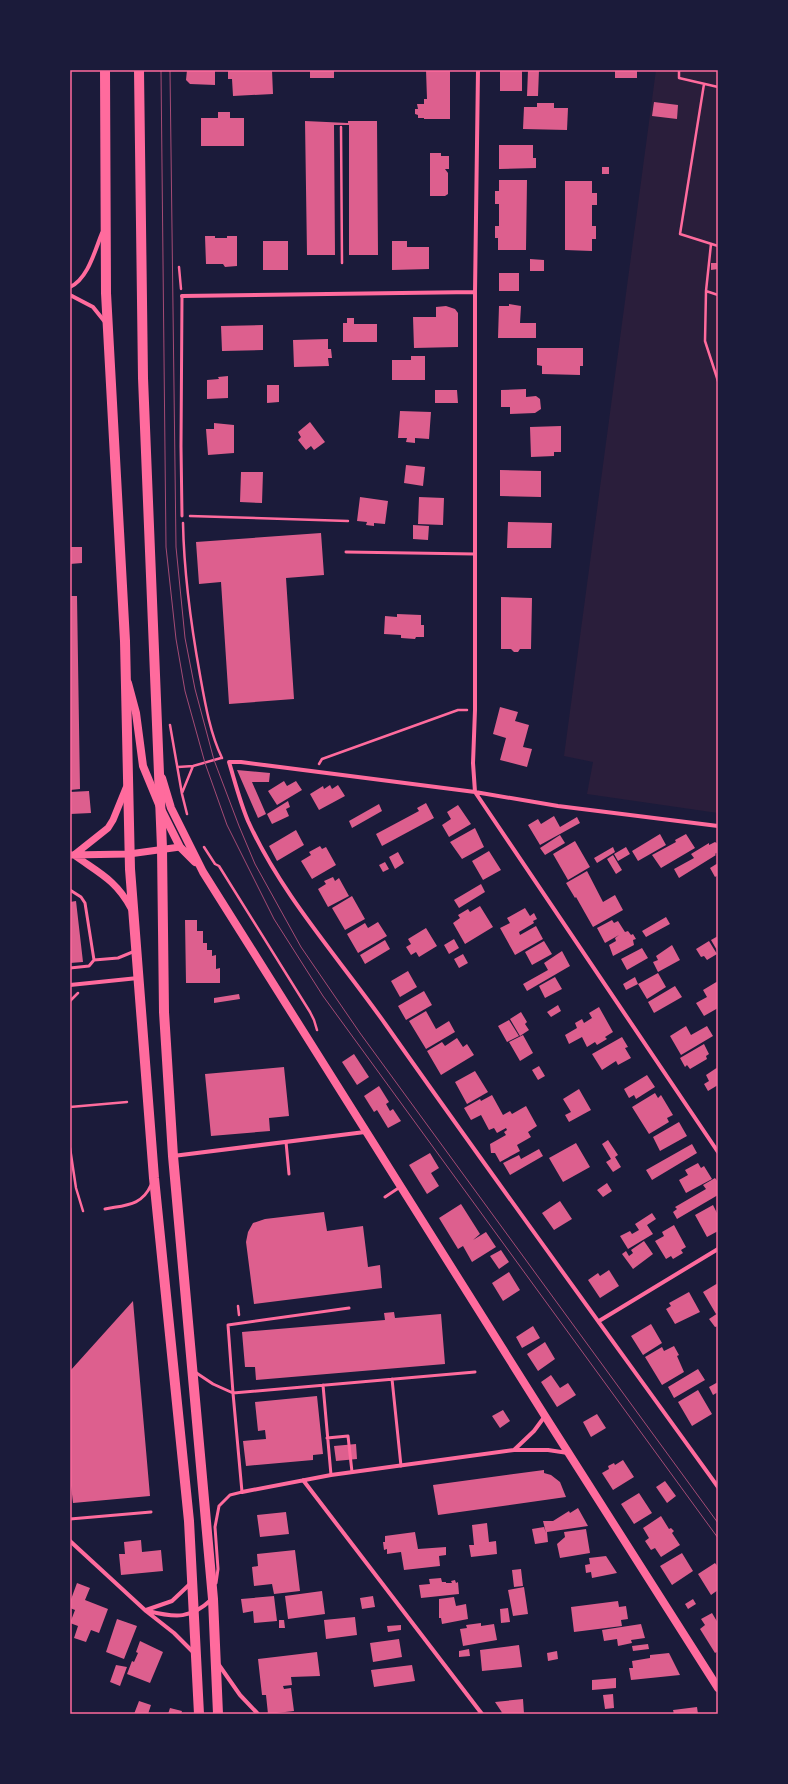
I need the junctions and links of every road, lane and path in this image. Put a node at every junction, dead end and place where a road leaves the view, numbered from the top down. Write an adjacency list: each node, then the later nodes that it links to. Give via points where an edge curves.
1 (105, 70): 8 (main road)
2 (139, 70): 32 (main road, via 143,378)
3 (478, 70): 16 (street)
4 (679, 70): 5 (path, via 679,78)
5 (704, 84): 6 (path); 9 (path, via 680,234)
6 (718, 87)
7 (341, 127): 11 (path)
8 (106, 225): 14 (street, via 83,276); 20 (main road)
9 (711, 244): 10 (path); 15 (path)
10 (718, 246)
11 (342, 262)
12 (179, 267): 13 (path)
13 (179, 279)
14 (70, 287)
15 (706, 291): 18 (path); 21 (path, via 705,341)
16 (475, 292): 19 (street); 25 (street)
17 (70, 295): 20 (street, via 93,307)
18 (718, 295)
19 (182, 296): 22 (lane)
20 (108, 325): 26 (main road)
21 (718, 381)
22 (182, 516): 23 (path); 29 (path, via 194,639 206,708)
23 (348, 521)
24 (346, 552): 25 (lane)
25 (475, 554): 27 (street)
26 (126, 674): 35 (main road); 38 (main road, via 136,713 143,766)
27 (475, 710): 34 (path, via 458,710 322,760); 36 (street)
28 (169, 720): 33 (path)
29 (221, 758): 30 (path); 31 (path)
30 (229, 762): 34 (street); 70 (street, via 239,798 249,821 281,880)
31 (193, 766): 33 (path); 37 (path)
32 (159, 767): 38 (main road); 46 (main road, via 171,808)
33 (178, 767): 37 (path)
34 (315, 771): 36 (street)
35 (127, 786): 44 (main road); 45 (street, via 108,828)
36 (475, 792): 40 (street, via 558,806); 60 (street)
37 (182, 794): 39 (path)
38 (160, 807): 42 (main road); 43 (main road)
39 (188, 815)
40 (718, 826)
41 (200, 840): 54 (path, via 238,894 310,1012)
42 (180, 846): 43 (street); 46 (main road)
43 (162, 848): 44 (street); 61 (main road, via 164,1012)
44 (129, 854): 45 (street); 48 (main road)
45 (72, 855): 48 (street, via 115,883)
46 (203, 872): 57 (main road)
47 (70, 890): 50 (lane, via 81,896 85,903)
48 (133, 912): 49 (main road)
49 (136, 950): 50 (lane, via 118,958); 52 (main road)
50 (94, 960): 51 (lane, via 89,966)
51 (70, 968)
52 (138, 978): 53 (street); 63 (main road)
53 (70, 985)
54 (317, 1030)
55 (127, 1102): 56 (path)
56 (70, 1107)
57 (365, 1132): 58 (street); 64 (main road)
58 (286, 1142): 61 (street); 62 (lane)
59 (70, 1148): 67 (path, via 76,1188)
60 (718, 1152)
61 (173, 1156): 71 (main road)
62 (289, 1174)
63 (154, 1178): 66 (lane, via 148,1193 135,1204); 89 (main road, via 189,1522)
64 (401, 1186): 65 (lane); 76 (main road)
65 (385, 1198)
66 (105, 1209)
67 (83, 1212)
68 (718, 1249): 70 (street)
69 (349, 1308): 75 (lane, via 228,1325)
70 (599, 1321): 84 (street)
71 (191, 1370): 75 (lane); 90 (main road)
72 (475, 1372): 73 (lane)
73 (392, 1379): 74 (lane); 80 (lane)
74 (322, 1386): 75 (lane); 77 (lane)
75 (233, 1393): 85 (lane)
76 (545, 1416): 78 (street); 79 (main road)
77 (327, 1438): 81 (lane, via 348,1436); 82 (lane)
78 (514, 1450): 79 (street); 80 (street)
79 (569, 1453): 95 (main road)
80 (401, 1466): 81 (street)
81 (352, 1472): 82 (street)
82 (331, 1475): 83 (street)
83 (303, 1480): 85 (street); 99 (street)
84 (718, 1486)
85 (242, 1492): 90 (lane, via 230,1495 219,1506 215,1527 218,1569)
86 (152, 1512): 87 (lane)
87 (70, 1519)
88 (70, 1541): 91 (street)
89 (192, 1581): 91 (street, via 172,1601); 92 (main road)
90 (213, 1599): 92 (street); 94 (main road)
91 (146, 1611): 92 (street, via 168,1616); 93 (street)
92 (193, 1614): 93 (main road)
93 (196, 1655): 96 (main road)
94 (216, 1660): 97 (main road); 98 (street, via 240,1695)
95 (718, 1688)
96 (199, 1714)
97 (218, 1714)
98 (258, 1714)
99 (482, 1714)

